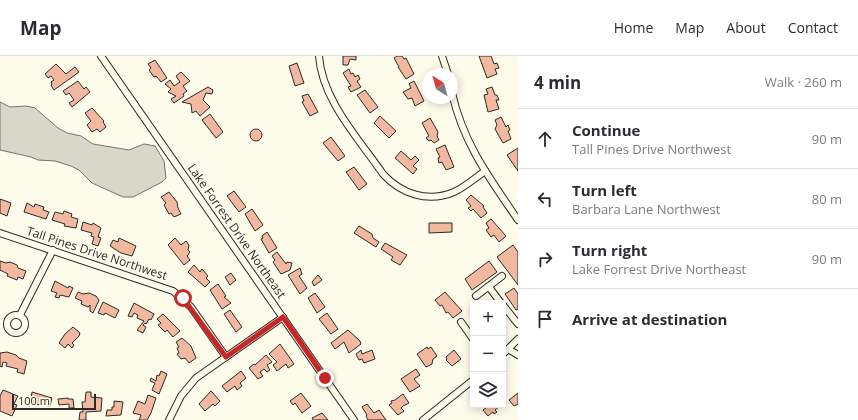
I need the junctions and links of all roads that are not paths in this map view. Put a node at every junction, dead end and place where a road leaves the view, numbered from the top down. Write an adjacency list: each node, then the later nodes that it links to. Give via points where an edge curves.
1 (101, 56): 16 (street, Lake Forrest Drive Northeast)
2 (319, 56): 6 (street, via 323,80 330,97 383,174 393,184 414,195 434,197 460,188)
3 (442, 56): 4 (street)
4 (446, 68)
5 (455, 104): 6 (street, via 471,150)
6 (485, 171): 7 (street)
7 (518, 220)
8 (0, 233): 9 (street, Tall Pines Drive Northwest)
9 (53, 250): 15 (street); 23 (street, Tall Pines Drive Northwest, via 173,291 191,307)
10 (502, 276): 11 (street)
11 (489, 287): 12 (street); 13 (street)
12 (476, 296)
13 (499, 300)
14 (506, 309): 18 (street)
15 (20, 315)
16 (283, 317): 23 (street); 26 (street, Lake Forrest Drive Northeast)
17 (462, 322): 19 (street)
18 (518, 324)
19 (471, 336)
20 (518, 339): 21 (street)
21 (508, 349): 22 (street)
22 (518, 355)
23 (226, 357): 25 (street, via 188,386)
24 (470, 382): 27 (street)
25 (169, 420)
26 (354, 420)
27 (423, 420)

